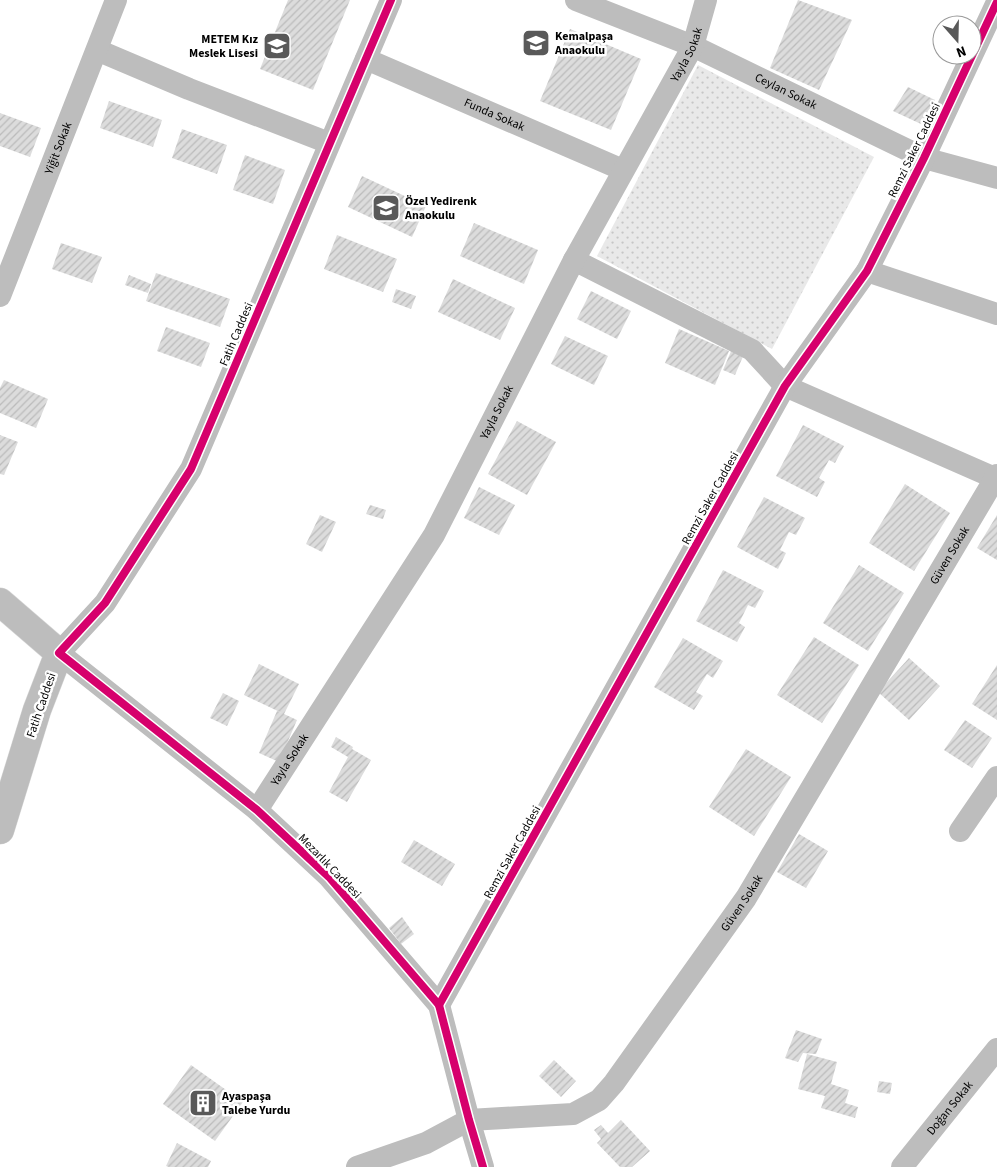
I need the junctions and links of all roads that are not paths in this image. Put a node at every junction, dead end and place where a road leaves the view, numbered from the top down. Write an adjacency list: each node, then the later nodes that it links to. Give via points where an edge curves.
1 (116, 0): 7 (street, Yiğit Sokak)
2 (391, 0): 8 (street, Fatih Caddesi)
3 (576, 0): 6 (street, Ceylan Sokak)
4 (706, 0): 6 (street, Yayla Sokak)
5 (997, 2): 10 (street, Remzi Saker Caddesi)
6 (693, 46): 10 (street, Ceylan Sokak); 11 (street, Yayla Sokak)
7 (97, 50): 9 (street); 15 (street, Yiğit Sokak)
8 (366, 60): 9 (street, Fatih Caddesi); 11 (street, Funda Sokak)
9 (329, 144): 20 (street, Fatih Caddesi, via 191,469 105,603)
10 (924, 158): 12 (street, Ceylan Sokak); 14 (street, Remzi Saker Caddesi)
11 (623, 170): 13 (street, Yayla Sokak)
12 (997, 178)
13 (574, 260): 17 (street, via 752,350); 22 (street, Yayla Sokak, via 434,535)
14 (867, 271): 16 (street); 17 (street, Remzi Saker Caddesi)
15 (0, 296)
16 (997, 314)
17 (785, 386): 18 (street); 25 (street, Remzi Saker Caddesi)
18 (996, 477): 27 (street, Güven Sokak, via 746,898 614,1083 599,1100 573,1114)
19 (0, 602): 20 (main road, Mezarlık Caddesi)
20 (59, 653): 22 (street, Mezarlık Caddesi); 23 (main road, Fatih Caddesi, via 37,710)
21 (997, 777): 24 (street)
22 (257, 810): 25 (street, Mezarlık Caddesi, via 329,877)
23 (0, 830)
24 (960, 831)
25 (439, 1005): 27 (street, Mezarlık Caddesi)
26 (997, 1049): 30 (street, Doğan Sokak)
27 (469, 1120): 28 (street, Güven Sokak, via 426,1143); 29 (street, Mezarlık Caddesi)
28 (358, 1167)
29 (483, 1167)
30 (902, 1167)

